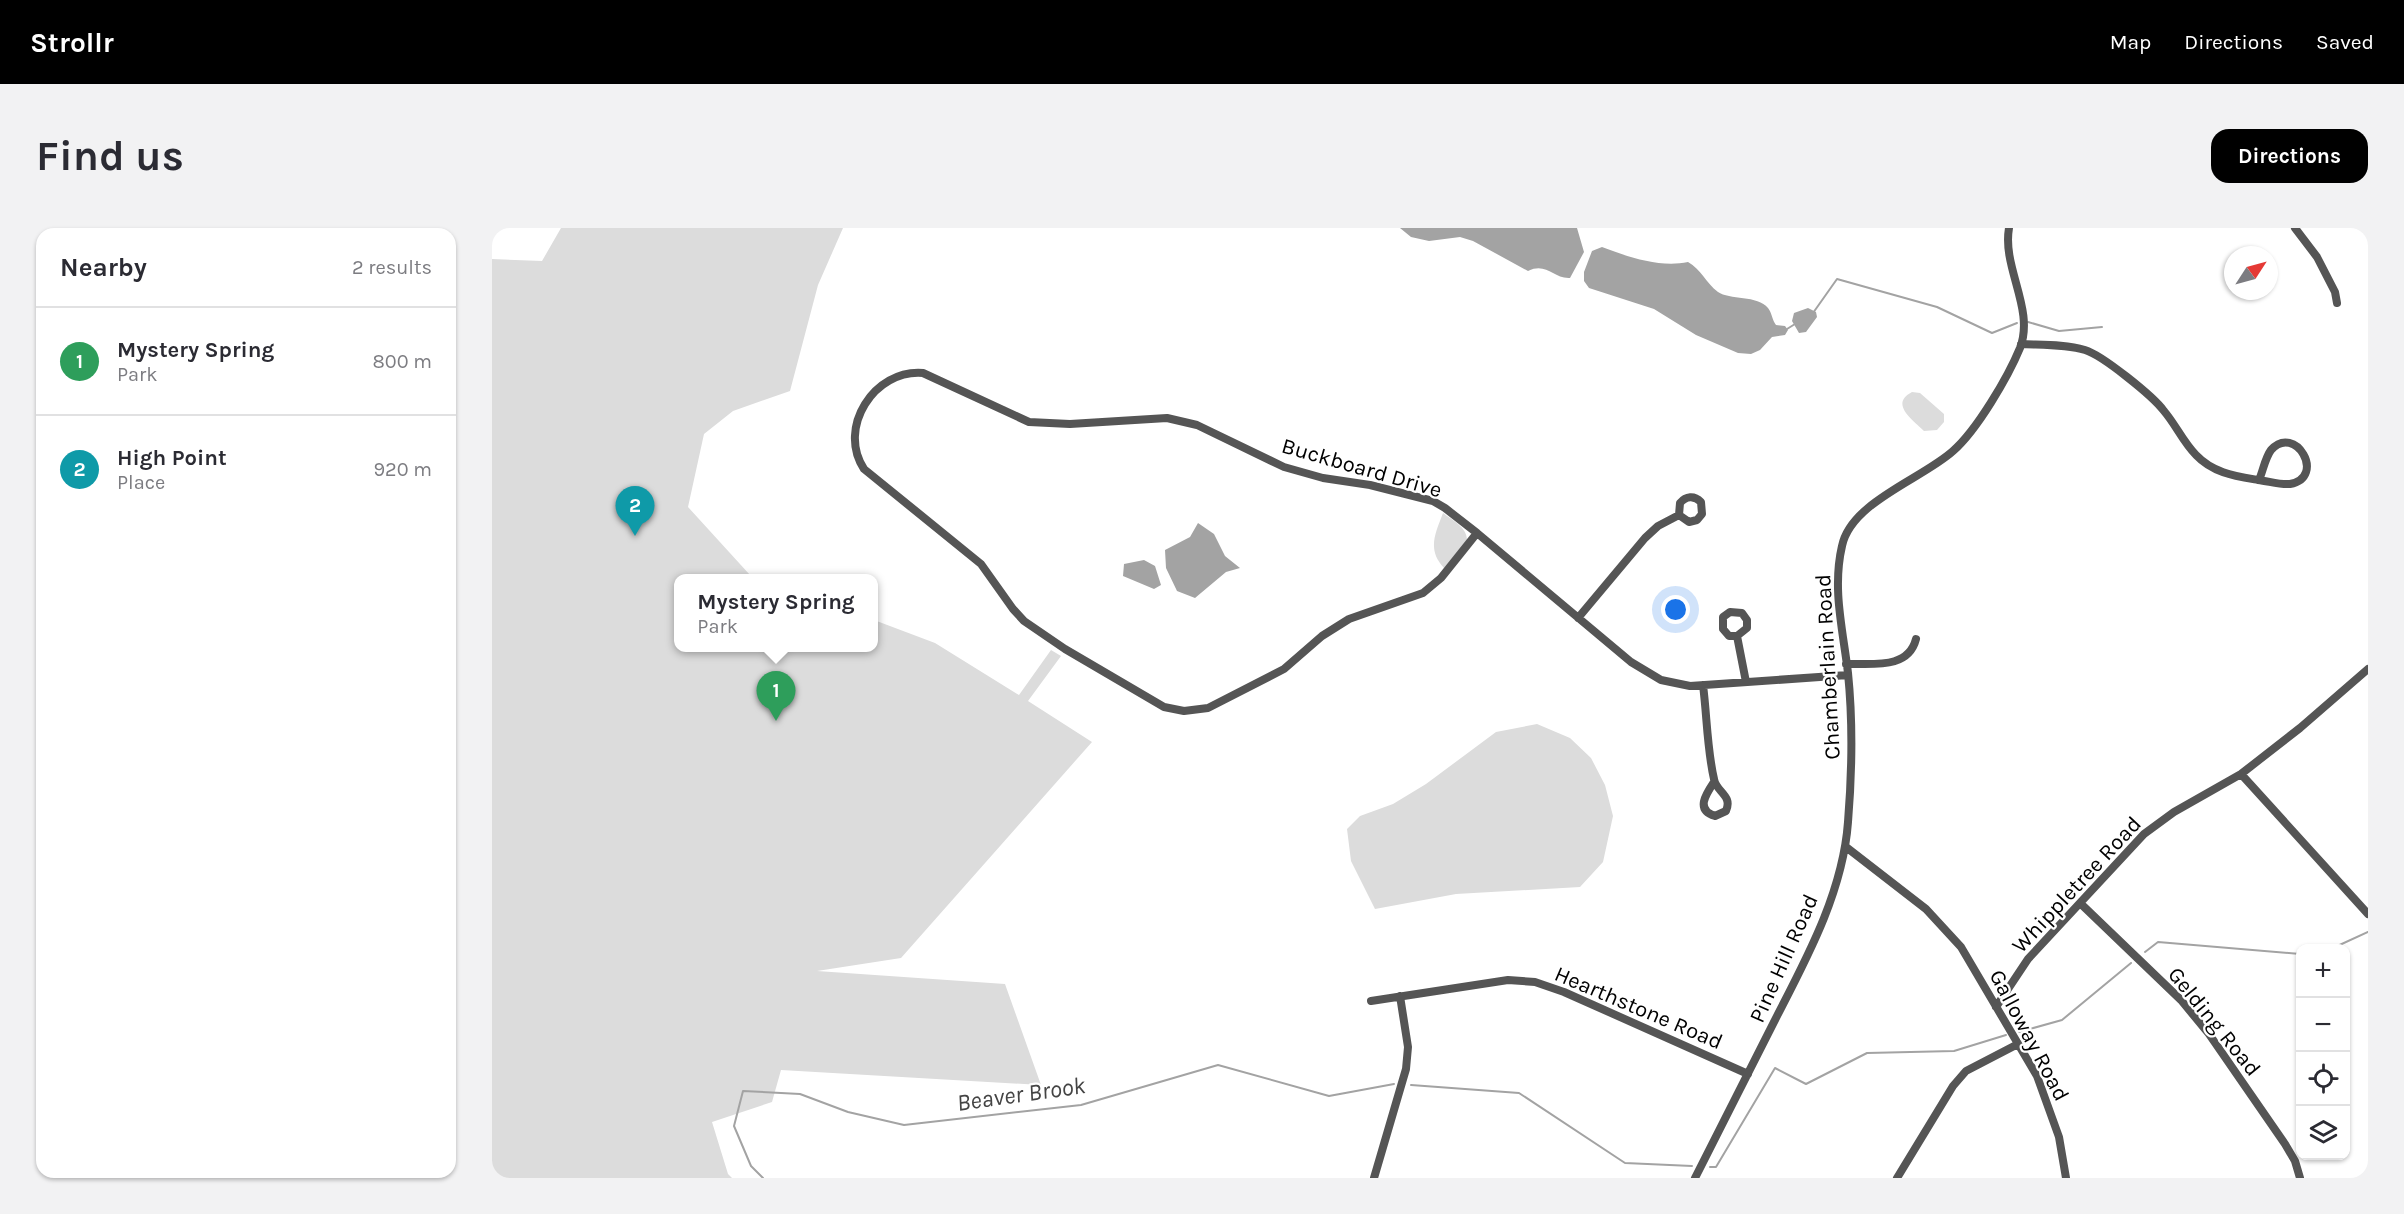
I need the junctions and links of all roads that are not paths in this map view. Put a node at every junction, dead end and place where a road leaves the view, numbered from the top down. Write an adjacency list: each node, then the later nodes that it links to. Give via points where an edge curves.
1 (2009, 228): 4 (street, Chamberlain Road, via 2008,255 2024,332)
2 (2295, 228): 3 (street, via 2317,257)
3 (2337, 303)
4 (2021, 344): 5 (street, via 2073,347 2093,353 2161,407 2204,462 2225,473); 11 (street, Chamberlain Road, via 2005,378 1960,444 1931,468 1869,507 1846,536 1837,594)
5 (2259, 480): 5 (street, via 2276,446 2296,446 2305,456 2306,470 2298,481 2285,484)
6 (1680, 515): 8 (street, via 1645,538)
7 (1477, 533): 7 (street, Buckboard Drive, via 1441,578 1423,593 1349,619 1284,669 1226,700 1196,710 1174,710 1148,699 1024,621 981,564 864,469 855,448 858,426 865,400 878,388 893,376 923,373 1029,422 1167,418 1197,425 1284,467 1433,501); 8 (street, Buckboard Drive)
8 (1578, 618): 15 (street, Buckboard Drive, via 1649,674 1679,685)
9 (1737, 636): 14 (street)
10 (1916, 639): 11 (street, via 1902,659)
11 (1846, 664): 13 (street, Chamberlain Road)
12 (2368, 669): 16 (street, Whippletree Road)
13 (1848, 675): 14 (street, Buckboard Drive); 18 (street, Chamberlain Road, via 1851,742)
14 (1746, 682): 15 (street, Buckboard Drive)
15 (1703, 685): 17 (street)
16 (2241, 774): 19 (street, Whippletree Road, via 2157,823); 20 (street)
17 (1714, 782)
18 (1846, 847): 23 (street, Galloway Road, via 1926,909 1961,947); 25 (street, Pine Hill Road, via 1840,873 1810,948)
19 (2080, 903): 23 (street, Whippletree Road, via 2028,959); 30 (street, Gelding Road, via 2181,1000 2209,1034 2285,1144)
20 (2368, 914)
21 (1400, 996): 22 (street, Hearthstone Road); 25 (street, Hearthstone Road, via 1508,980 1535,982); 26 (street, via 1407,1038 1406,1069)
22 (1371, 1001)
23 (1996, 1007): 24 (street, Galloway Road)
24 (2018, 1044): 28 (street, via 1966,1071); 29 (street, Galloway Road, via 2037,1076 2052,1114)
25 (1748, 1074): 27 (street, Pine Hill Road)
26 (1374, 1178)
27 (1695, 1178)
28 (1897, 1178)
29 (2066, 1178)
30 (2300, 1178)

